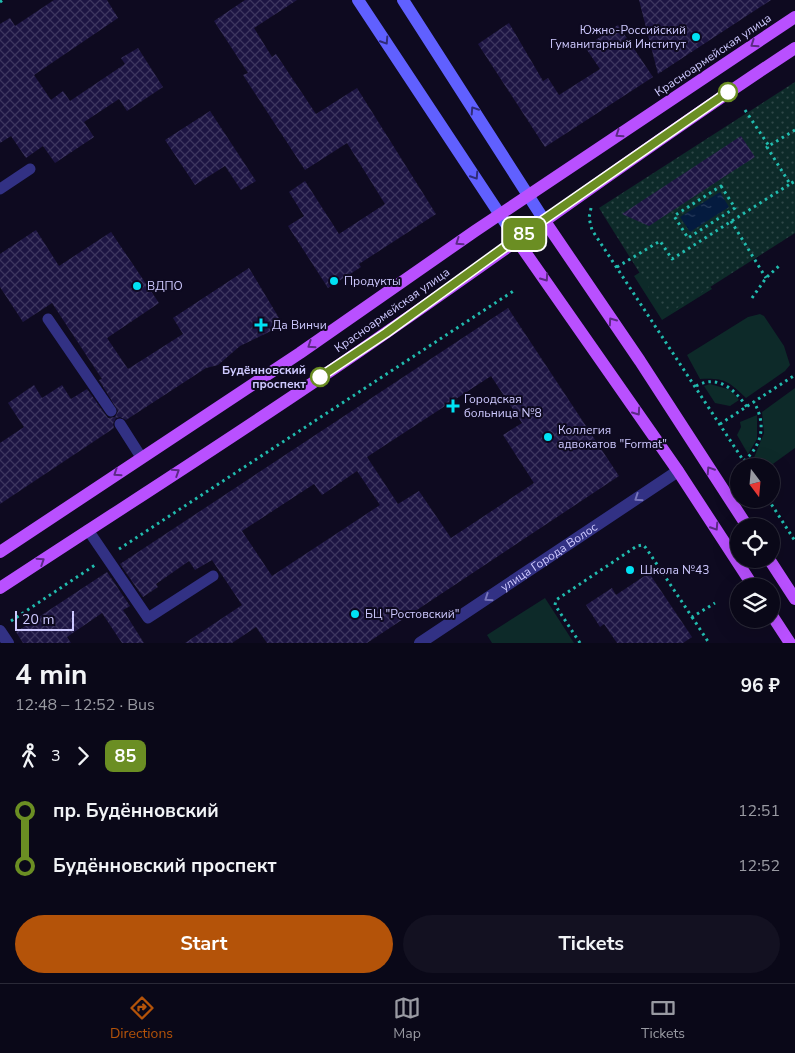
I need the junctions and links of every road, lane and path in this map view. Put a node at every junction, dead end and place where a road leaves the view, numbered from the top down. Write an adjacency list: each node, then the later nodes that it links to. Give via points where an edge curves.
1 (358, 0): 14 (main road, one-way to 14)
2 (403, 0): 12 (main road, one-way to 2)
3 (795, 17): 12 (main road, Красноармейская улица, one-way to 12)
4 (795, 48): 15 (main road, Красноармейская улица)
5 (745, 110): 7 (path)
6 (795, 130): 7 (path)
7 (769, 146): 10 (path)
8 (30, 169): 11 (lane)
9 (795, 181): 10 (path)
10 (790, 184): 16 (path)
11 (0, 190)
12 (528, 196): 14 (main road, Красноармейская улица); 15 (main road)
13 (591, 208): 21 (path, via 592,230)
14 (500, 215): 19 (main road); 33 (main road, Красноармейская улица, one-way to 33)
15 (544, 220): 19 (main road, Красноармейская улица); 38 (main road, one-way to 15)
16 (731, 221): 18 (path); 22 (path)
17 (712, 223): 17 (path, via 688,238 674,216 721,186 735,208); 18 (path)
18 (717, 230): 21 (path, via 672,259 660,241)
19 (516, 239): 36 (main road, one-way to 36); 39 (main road, Красноармейская улица, one-way to 19, via 386,333)
20 (780, 266): 22 (path)
21 (617, 268): 27 (path)
22 (766, 278): 24 (path)
23 (515, 290): 42 (path)
24 (752, 298)
25 (48, 319): 30 (lane)
26 (795, 375): 28 (path)
27 (696, 386): 29 (path, via 721,382 732,387); 32 (path)
28 (754, 402): 29 (path); 35 (path, via 760,413 762,432 754,452)
29 (747, 407): 32 (path)
30 (111, 411)
31 (120, 424): 33 (lane)
32 (720, 424): 34 (path)
33 (141, 457): 41 (main road, Красноармейская улица, one-way to 41)
34 (742, 458)
35 (747, 458)
36 (678, 471): 45 (main road, one-way to 45); 53 (street, улица Города Волос, one-way to 53)
37 (774, 508): 40 (path)
38 (742, 518)
39 (88, 530): 42 (lane); 46 (main road, Красноармейская улица, one-way to 39)
40 (795, 541)
41 (0, 552)
42 (106, 557): 44 (lane, via 148,618); 50 (path)
43 (775, 568): 47 (main road)
44 (213, 576)
45 (748, 578)
46 (0, 588)
47 (795, 599)
48 (715, 603): 49 (path)
49 (692, 617): 54 (path, via 643,545 556,600 555,605); 55 (path)
50 (4, 627): 52 (street)
51 (780, 628): 56 (main road)
52 (8, 643)
53 (420, 643)
54 (580, 643)
55 (709, 643)
56 (790, 643)

